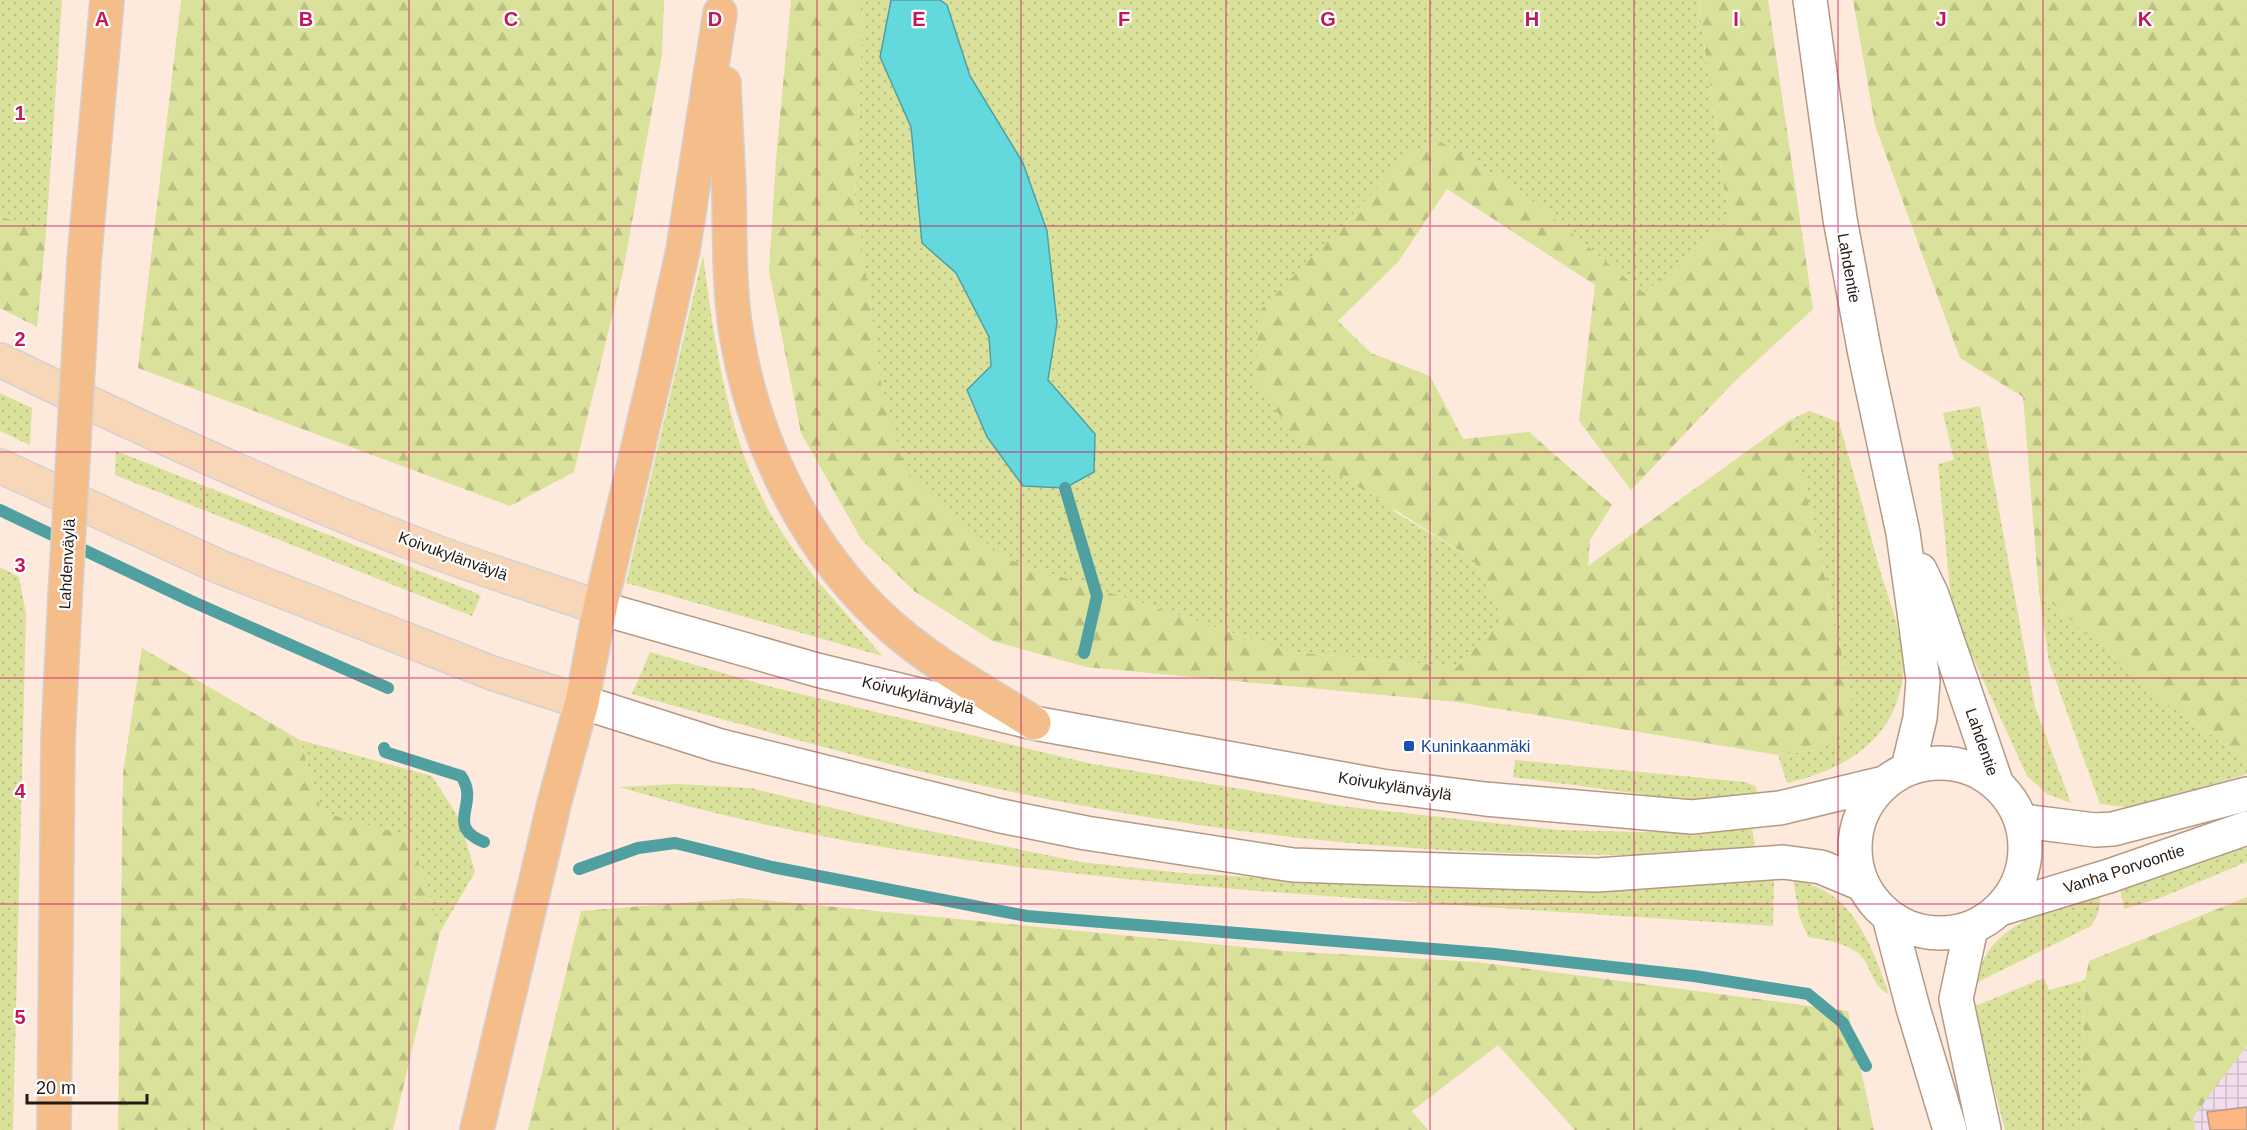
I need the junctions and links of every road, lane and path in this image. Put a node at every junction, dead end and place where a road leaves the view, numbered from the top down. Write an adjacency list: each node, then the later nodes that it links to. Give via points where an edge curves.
1 (107, 0): 19 (highway, Lahdenväylä, bridge, via 84,262 58,740)
2 (1810, 0): 6 (main road, Lahdentie, via 1842,231)
3 (721, 6): 7 (highway, via 682,250); 9 (highway, via 736,331 751,398 776,468 834,564 893,628 927,656)
4 (0, 360): 7 (main road, Koivukylänväylä, via 301,499 438,553)
5 (0, 466): 8 (main road, via 231,572 492,673)
6 (1903, 533): 10 (main road, Lahdentie, via 1923,681 1920,718); 11 (main road, Lahdentie, via 1932,595)
7 (600, 608): 8 (highway); 9 (main road, Koivukylänväylä, via 817,670)
8 (582, 702): 15 (main road, via 717,745 1001,816 1293,865 1597,875 1782,862 1821,867); 20 (highway)
9 (1034, 723): 10 (main road, Koivukylänväylä, via 1382,786 1692,817 1780,808)
10 (1896, 775): 11 (main road, via 1938,762 1969,767); 15 (main road, via 1863,809 1855,837 1855,859)
11 (1996, 782): 13 (main road, via 2011,798)
12 (2247, 794): 13 (main road, via 2113,829)
13 (2022, 821): 16 (main road, via 2026,848 2021,879)
14 (2247, 828): 16 (main road, Vanha Porvoontie)
15 (1862, 884): 17 (main road, via 1872,901)
16 (2001, 909): 18 (main road)
17 (1889, 917): 18 (main road, via 1913,930 1945,934); 21 (main road)
18 (1971, 928): 22 (main road, via 1956,999)
19 (54, 1130)
20 (477, 1130)
21 (1950, 1130)
22 (1984, 1130)

